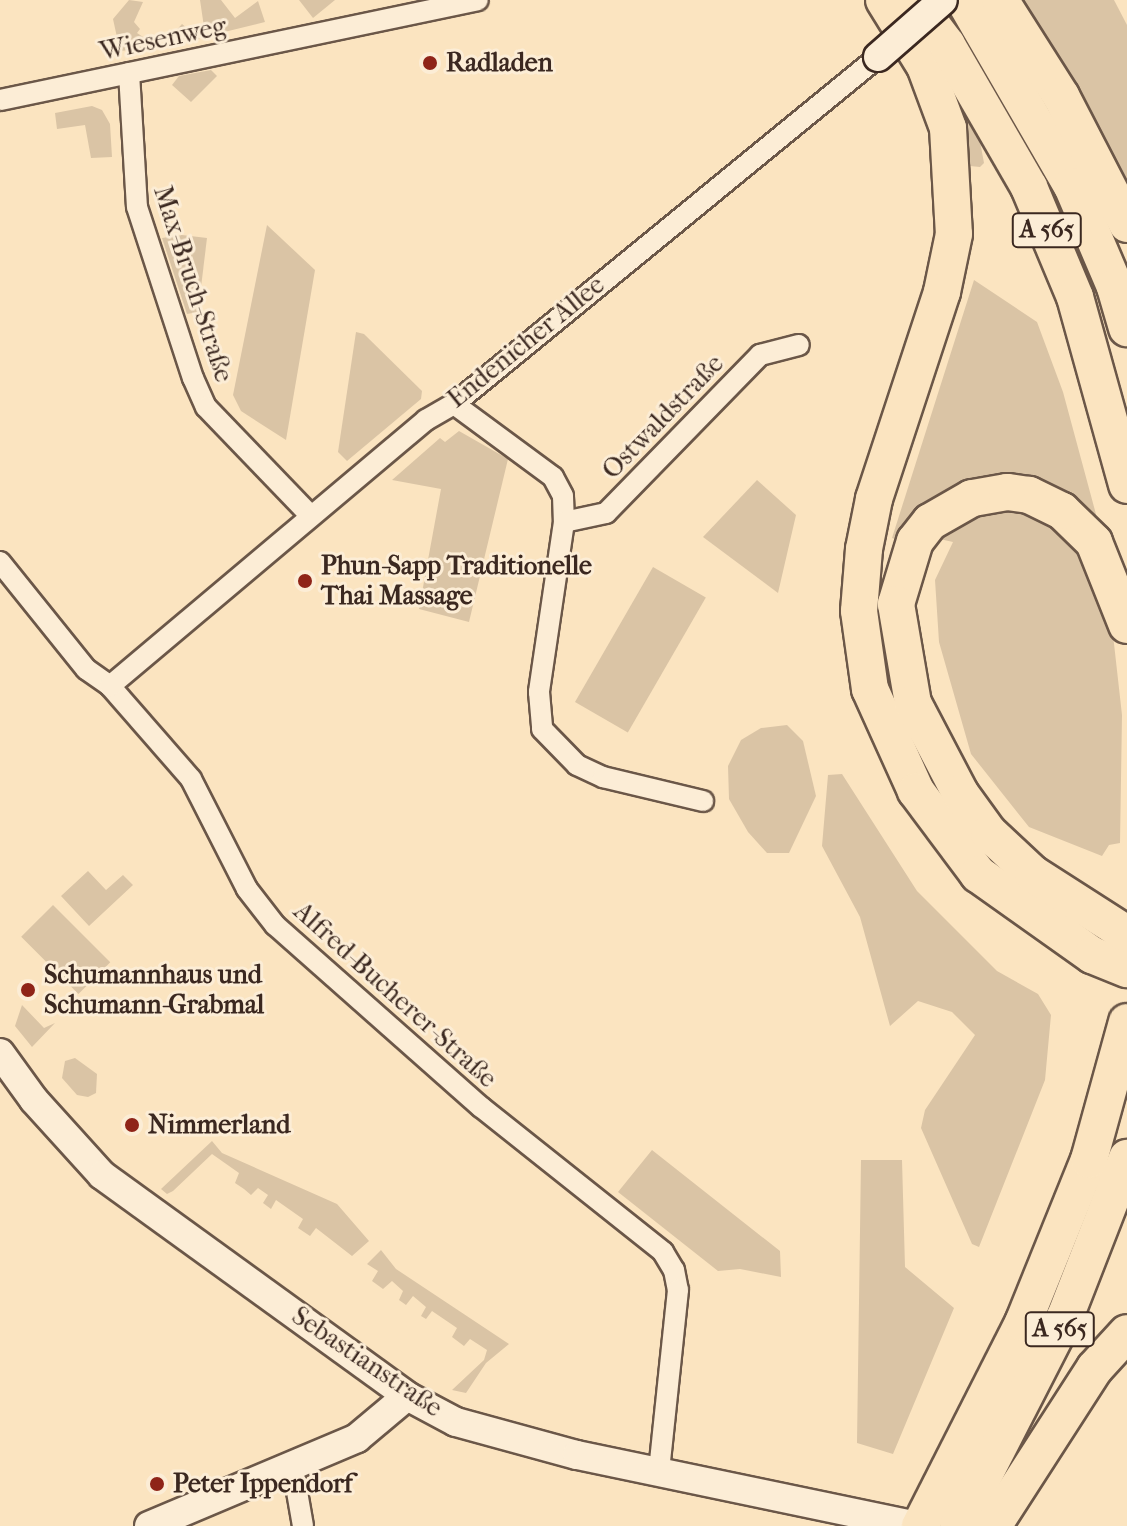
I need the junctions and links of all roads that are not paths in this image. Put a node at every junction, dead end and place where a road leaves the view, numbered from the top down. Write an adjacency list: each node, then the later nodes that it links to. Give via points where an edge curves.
1 (478, 0): 8 (street, Wiesenweg)
2 (884, 0): 22 (highway, via 925,66 948,128 954,234 942,292 874,499 864,549 859,611 870,689 916,791 978,874 1092,955)
3 (913, 0): 14 (highway, A 565, via 947,45 1029,187 1075,297)
4 (943, 0): 7 (street, Endenicher Allee, bridge)
5 (964, 0): 11 (highway, A 565, via 1072,186)
6 (1000, 0): 10 (highway, via 1061,96)
7 (878, 57): 13 (street, Endenicher Allee)
8 (129, 73): 9 (street, Wiesenweg); 15 (street, Max-Bruch-Straße, via 137,207 193,378 206,407)
9 (0, 100)
10 (1127, 224)
11 (1127, 328)
12 (799, 345): 16 (street, Ostwaldstraße, via 760,355 606,513)
13 (454, 404): 15 (street, Endenicher Allee, via 426,420); 16 (street, via 553,477 563,496)
14 (1127, 485)
15 (311, 516): 19 (street, Endenicher Allee)
16 (564, 522): 20 (street, via 539,692 542,729 577,765 603,777)
17 (0, 562): 19 (street, Alfred-Bucherer-Straße, via 86,669)
18 (1127, 625): 21 (highway, via 1094,542 1062,511 1029,495 1007,492 961,502 930,522 915,541 896,604 913,703 960,793 989,833 1033,874)
19 (110, 686): 29 (street, Alfred-Bucherer-Straße, via 191,779 247,889 275,925 481,1107 663,1252 678,1290)
20 (703, 801)
21 (1127, 934)
22 (1127, 969)
23 (1127, 1022): 30 (highway, A 565, via 1089,1160 1023,1323)
24 (0, 1053): 27 (street, Sebastianstraße, via 34,1100 102,1175)
25 (1127, 1158): 30 (highway, A 565, via 1065,1317)
26 (1127, 1333): 30 (highway)
27 (407, 1396): 28 (street, via 373,1429); 29 (street, Sebastianstraße, via 456,1422 516,1441)
28 (292, 1463): 31 (street); 32 (street)
29 (659, 1472): 33 (street, Sebastianstraße)
30 (981, 1501): 33 (highway, A 565); 34 (highway, A 565)
31 (149, 1526)
32 (303, 1526)
33 (918, 1526)
34 (958, 1526)

